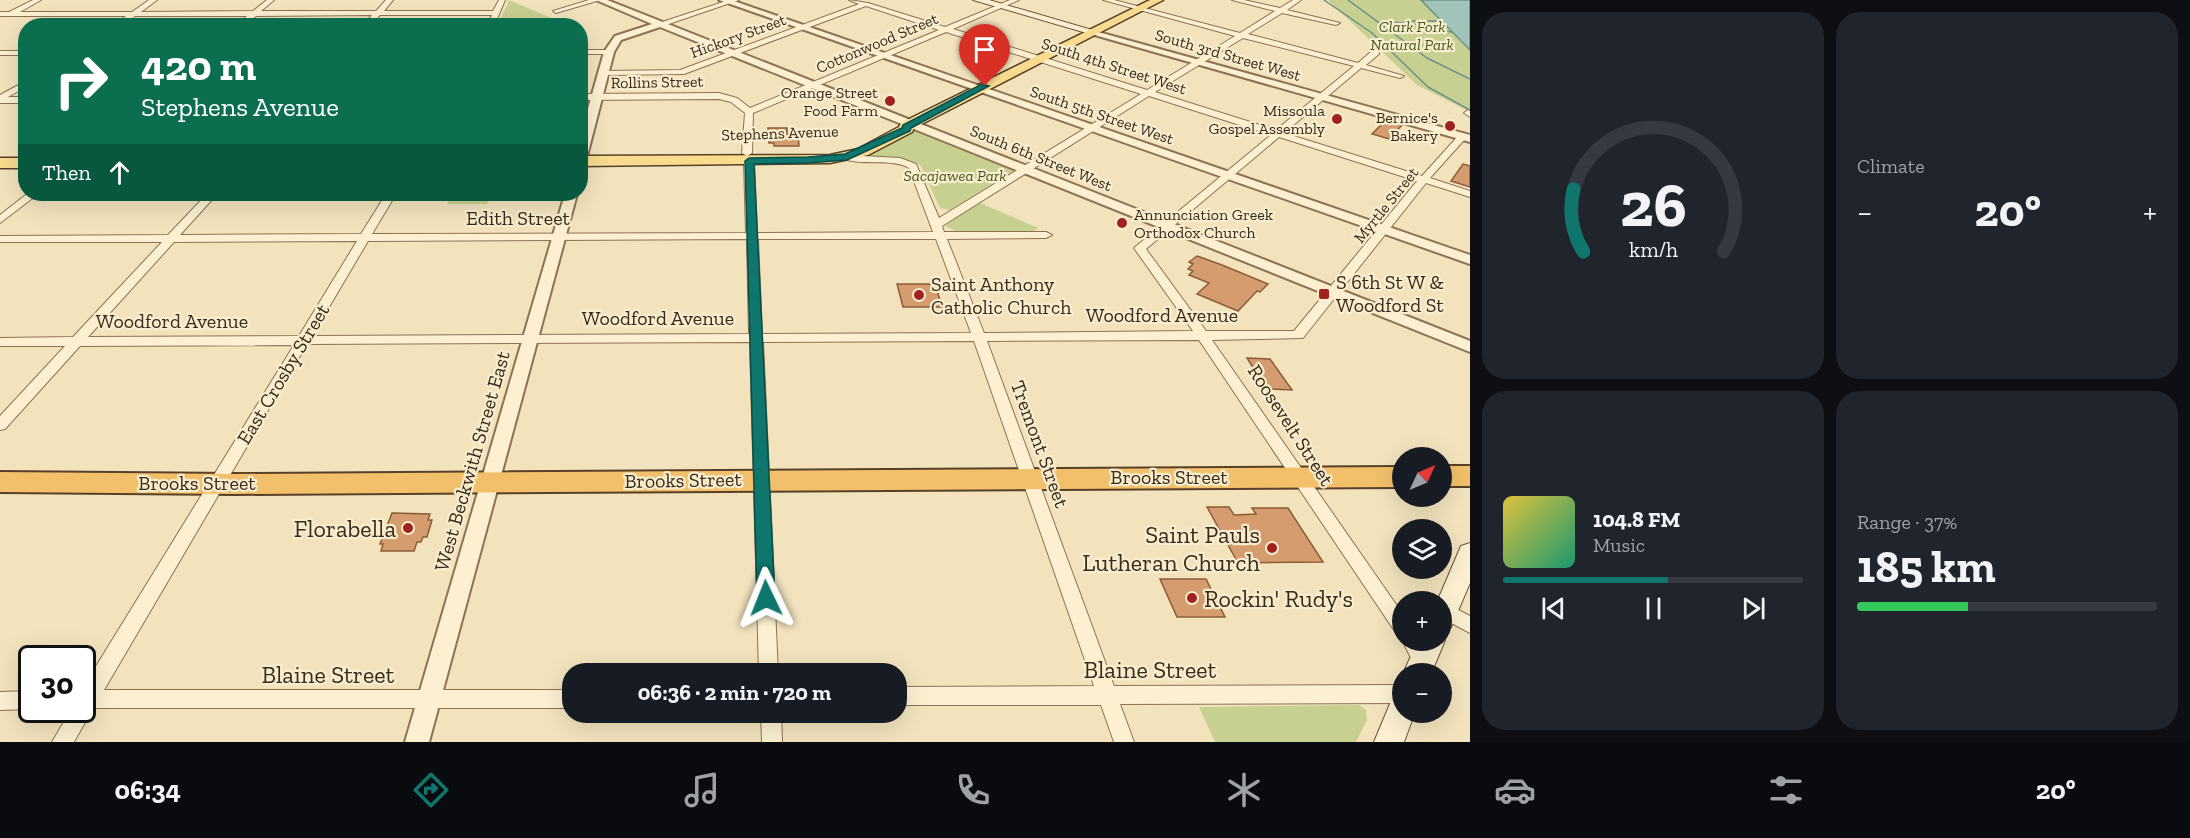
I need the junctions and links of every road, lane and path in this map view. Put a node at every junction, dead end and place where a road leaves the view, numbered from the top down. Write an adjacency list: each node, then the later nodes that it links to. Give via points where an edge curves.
1 (38, 0): 24 (street)
2 (154, 0): 25 (street)
3 (271, 0): 26 (street)
4 (390, 0): 21 (street)
5 (502, 0): 22 (street)
6 (598, 0): 19 (street); 33 (street, South 6th Street West)
7 (852, 0): 16 (street, South 4th Street West)
8 (876, 0): 16 (street, Hickory Street)
9 (978, 0): 17 (main road, South 3rd Street West)
10 (1016, 0): 17 (street, Cottonwood Street)
11 (1106, 0): 18 (street)
12 (1158, 0): 18 (main road)
13 (1235, 0): 20 (street)
14 (1298, 0): 20 (street)
15 (730, 1): 33 (street); 34 (street, South 5th Street West)
16 (865, 4): 34 (street, Hickory Street); 35 (street, South 4th Street West)
17 (1000, 6): 35 (street, Cottonwood Street); 36 (main road, South 3rd Street West)
18 (1140, 9): 36 (main road); 37 (street)
19 (556, 11)
20 (1281, 11): 32 (street); 37 (street)
21 (377, 13): 22 (street); 26 (street); 29 (street)
22 (497, 13): 30 (street)
23 (0, 14): 24 (street)
24 (11, 14): 25 (street); 31 (street)
25 (132, 14): 26 (street); 27 (street)
26 (254, 14): 28 (street)
27 (126, 18)
28 (249, 18)
29 (373, 18)
30 (494, 18)
31 (0, 20)
32 (1336, 23)
33 (660, 24): 39 (street, via 618,38); 43 (street, South 6th Street West)
34 (801, 27): 43 (street, Hickory Street); 44 (street, South 5th Street West)
35 (947, 30): 44 (street, Cottonwood Street); 45 (street, South 4th Street West)
36 (1094, 32): 45 (main road); 46 (street, South 3rd Street West)
37 (1241, 35): 46 (street); 47 (street)
38 (588, 52): 39 (street)
39 (609, 52): 48 (street)
40 (1376, 52): 47 (street)
41 (0, 53): 42 (street)
42 (18, 53)
43 (733, 53): 48 (street, Hickory Street, via 681,72); 50 (street, South 6th Street West)
44 (884, 57): 50 (street, Cottonwood Street); 52 (street, South 5th Street West)
45 (1040, 59): 52 (main road); 53 (street, South 4th Street West)
46 (1198, 62): 53 (street); 55 (street, South 3rd Street West)
47 (1359, 65): 49 (street); 55 (street)
48 (604, 73): 54 (street)
49 (1400, 76)
50 (815, 85): 59 (street, Cottonwood Street); 60 (street, South 6th Street West)
51 (18, 88): 57 (street)
52 (978, 89): 60 (main road); 61 (street, South 5th Street West)
53 (1148, 93): 61 (street); 63 (street, South 4th Street West)
54 (597, 97): 56 (street, Rollins Street); 59 (street, Rollins Street, via 719,96 734,100); 62 (street)
55 (1319, 97): 63 (street); 64 (street, South 3rd Street West)
56 (588, 98)
57 (0, 100): 58 (street)
58 (18, 100)
59 (749, 112): 68 (street)
60 (909, 125): 68 (main road, Stephens Avenue, via 837,152); 69 (main road, Stephens Avenue); 73 (street, South 6th Street West)
61 (1091, 129): 73 (street); 74 (street, South 5th Street West)
62 (588, 131)
63 (1277, 133): 74 (street); 75 (street, South 4th Street West)
64 (1466, 138): 75 (street, Myrtle Street)
65 (0, 156): 66 (main road)
66 (18, 156)
67 (588, 157): 68 (main road, Stephens Avenue)
68 (748, 157): 69 (main road, Stephens Avenue); 87 (street)
69 (847, 157): 72 (street, Stephens Avenue, via 856,161)
70 (0, 163): 71 (main road)
71 (18, 163)
72 (910, 163): 83 (street, Tremont Street)
73 (1026, 170): 82 (street, South 6th Street West); 83 (street)
74 (1226, 176): 82 (street); 84 (street, South 5th Street West)
75 (1425, 180): 76 (street, South 4th Street West); 84 (street, Myrtle Street)
76 (1470, 194)
77 (24, 201): 81 (street)
78 (206, 201): 89 (street)
79 (388, 201): 85 (street, East Crosby Street)
80 (569, 201): 86 (street, West Beckwith Street East)
81 (0, 220)
82 (1165, 225): 92 (street, South 6th Street West); 93 (street, Roosevelt Street, via 1140,248)
83 (938, 230): 87 (street, Edith Street); 88 (street, Edith Street); 94 (street, Tremont Street)
84 (1383, 230): 91 (street, South 5th Street West); 92 (street, Myrtle Street)
85 (368, 236): 86 (street, Edith Street); 89 (street, Edith Street); 96 (street, East Crosby Street)
86 (558, 236): 87 (street, Edith Street); 97 (street, West Beckwith Street East)
87 (752, 236): 95 (street)
88 (1041, 236)
89 (172, 238): 90 (street, Edith Street); 98 (street)
90 (0, 239)
91 (1470, 260)
92 (1333, 292): 93 (street, Woodford Avenue, via 1299,335); 100 (street, South 6th Street West)
93 (1202, 334): 94 (street, Woodford Avenue); 104 (street, Roosevelt Street, via 1251,401)
94 (979, 336): 95 (street, Woodford Avenue); 106 (street, Tremont Street)
95 (757, 337): 97 (street, Woodford Avenue); 107 (street)
96 (304, 339): 97 (street, Woodford Avenue); 98 (street, Woodford Avenue); 110 (street, East Crosby Street)
97 (532, 339): 109 (street, West Beckwith Street East)
98 (78, 341): 99 (street, Woodford Avenue); 101 (street)
99 (0, 342)
100 (1470, 347)
101 (0, 425)
102 (1452, 476): 103 (highway)
103 (1470, 476)
104 (1298, 477): 105 (highway, Brooks Street); 106 (highway, Brooks Street); 113 (street, Roosevelt Street)
105 (1392, 477)
106 (1030, 478): 107 (highway, Brooks Street); 118 (street, Tremont Street)
107 (761, 479): 109 (highway, Brooks Street); 116 (street)
108 (0, 482): 110 (highway, Brooks Street)
109 (489, 482): 110 (highway, Brooks Street); 123 (street, West Beckwith Street East)
110 (217, 483): 117 (street, East Crosby Street)
111 (1470, 553): 112 (main road)
112 (1452, 594)
113 (1392, 613)
114 (1452, 618): 115 (street)
115 (1470, 625)
116 (769, 663)
117 (96, 684)
118 (1108, 694): 119 (street, Blaine Street); 120 (street, Blaine Street); 132 (street, Tremont Street)
119 (1392, 694)
120 (907, 696)
121 (562, 699): 123 (street, Blaine Street)
122 (18, 700): 124 (street)
123 (429, 700): 125 (street, Blaine Street); 130 (street, West Beckwith Street East)
124 (0, 701)
125 (96, 704)
126 (73, 723): 129 (street, East Crosby Street)
127 (771, 723): 131 (street)
128 (1396, 723): 133 (main road)
129 (62, 742)
130 (417, 742)
131 (772, 742)
132 (1124, 742)
133 (1389, 742)

